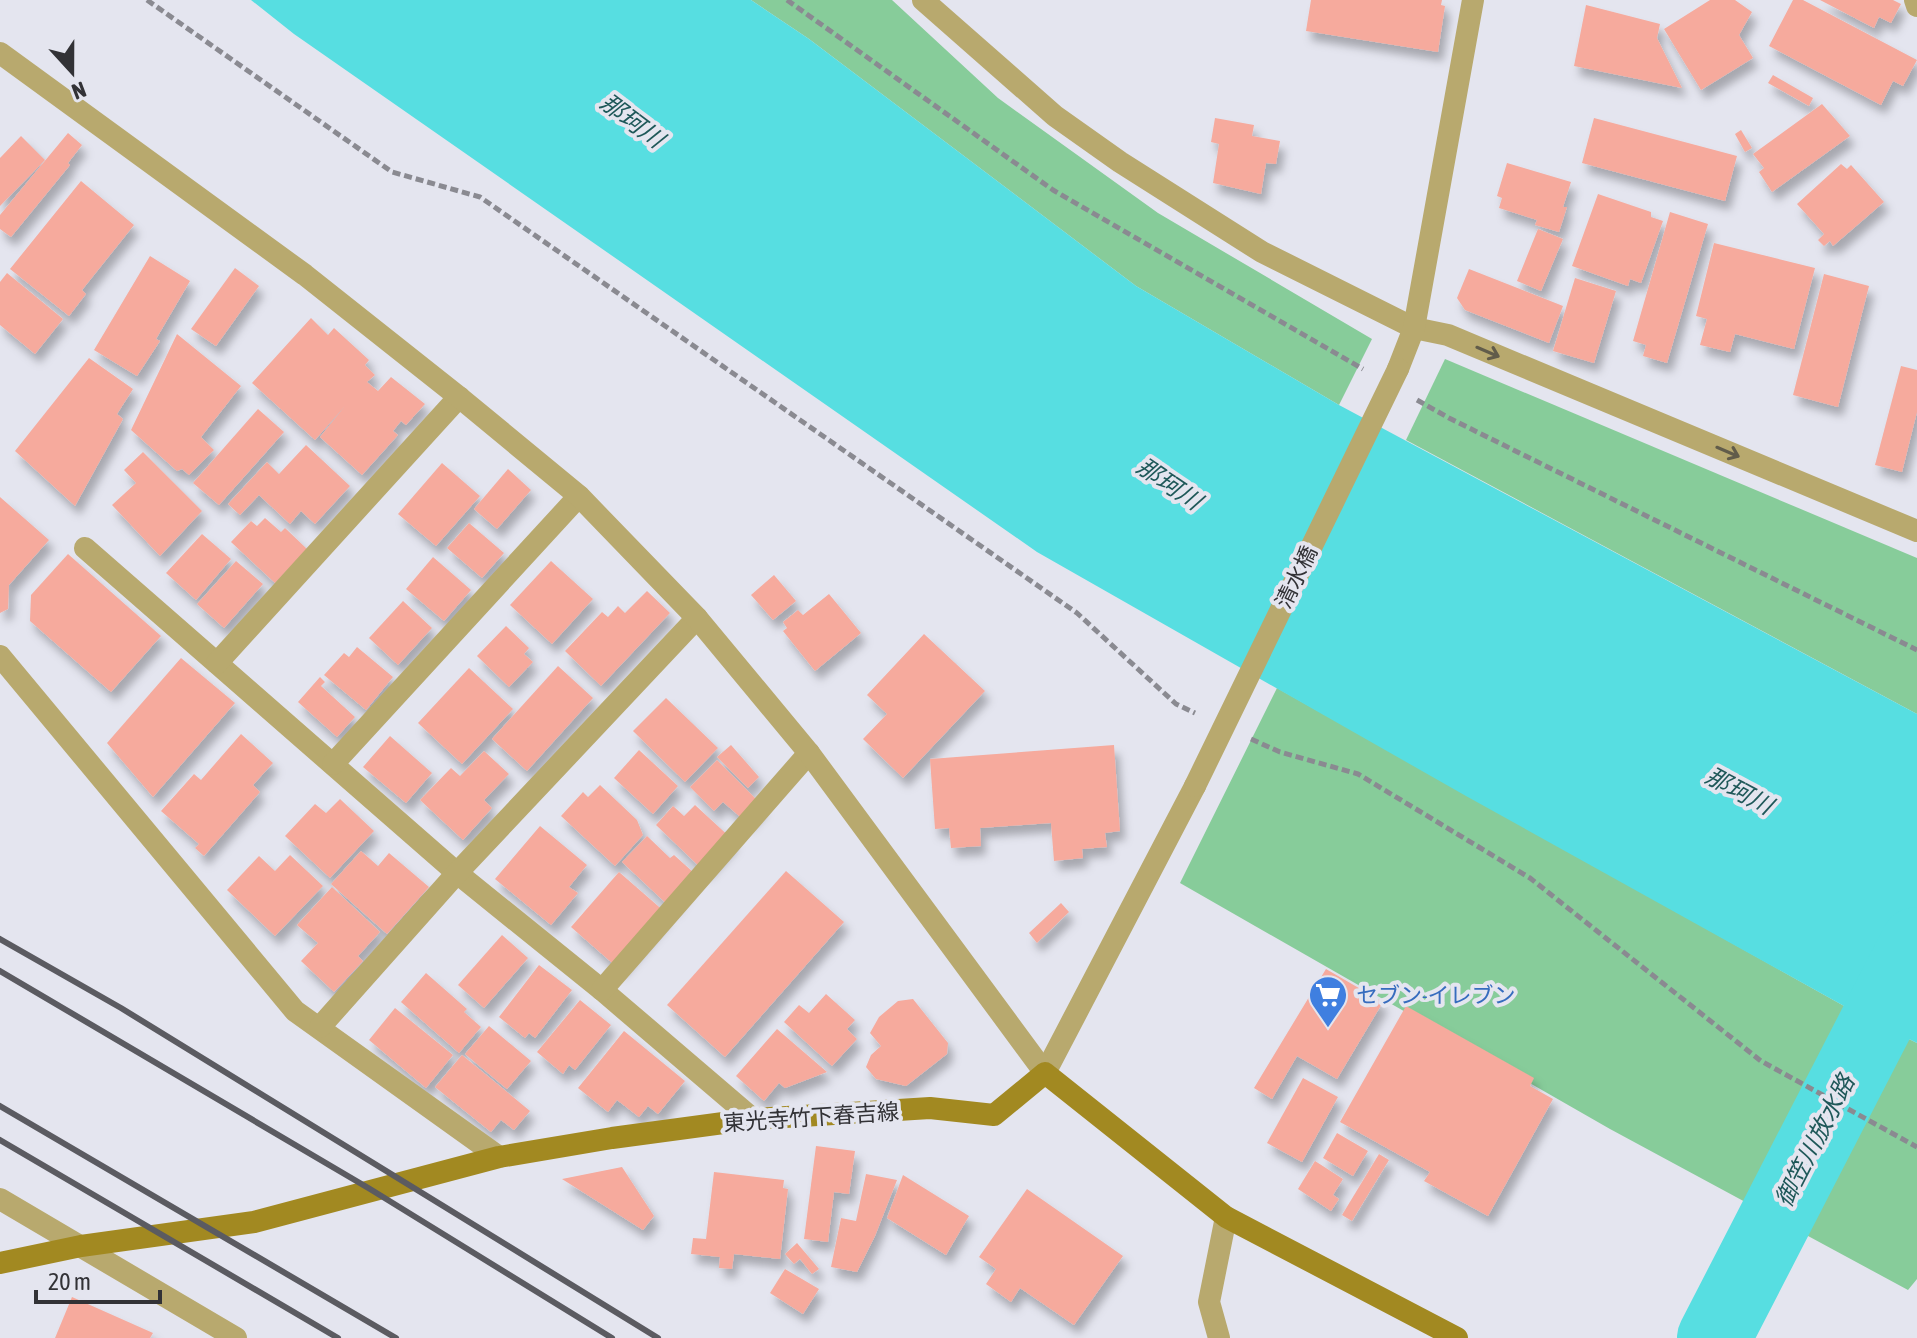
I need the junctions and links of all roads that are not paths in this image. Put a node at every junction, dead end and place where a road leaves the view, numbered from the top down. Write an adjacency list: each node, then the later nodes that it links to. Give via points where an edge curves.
1 (923, 0): 6 (street, via 1055,116 1120,162 1262,252)
2 (1473, 0): 6 (street, 清水橋)
3 (1915, 0): 4 (street)
4 (1917, 6)
5 (0, 53): 7 (street, via 305,275)
6 (1414, 328): 9 (street, one-way to 9, via 1448,335); 19 (street, 清水橋, bridge, via 1195,786)
7 (459, 397): 8 (street); 13 (street)
8 (579, 496): 11 (street); 15 (street)
9 (1917, 531)
10 (85, 548): 13 (street)
11 (697, 618): 14 (street); 16 (street)
12 (0, 656): 18 (street, via 295,1011)
13 (217, 663): 15 (street)
14 (809, 753): 17 (street); 19 (street)
15 (333, 764): 16 (street)
16 (457, 873): 17 (street); 18 (street)
17 (602, 990): 20 (street)
18 (320, 1027): 21 (street)
19 (1045, 1073): 20 (main road, 東光寺竹下春吉線, via 994,1115 930,1108); 23 (main road)
20 (753, 1119): 21 (main road, 東光寺竹下春吉線)
21 (499, 1157): 24 (main road, 東光寺竹下春吉線, via 254,1222)
22 (0, 1199): 24 (street)
23 (1226, 1217): 27 (street, via 1209,1302); 28 (main road)
24 (81, 1246): 25 (main road, 東光寺竹下春吉線); 26 (street)
25 (0, 1263)
26 (236, 1338)
27 (1219, 1338)
28 (1457, 1338)

